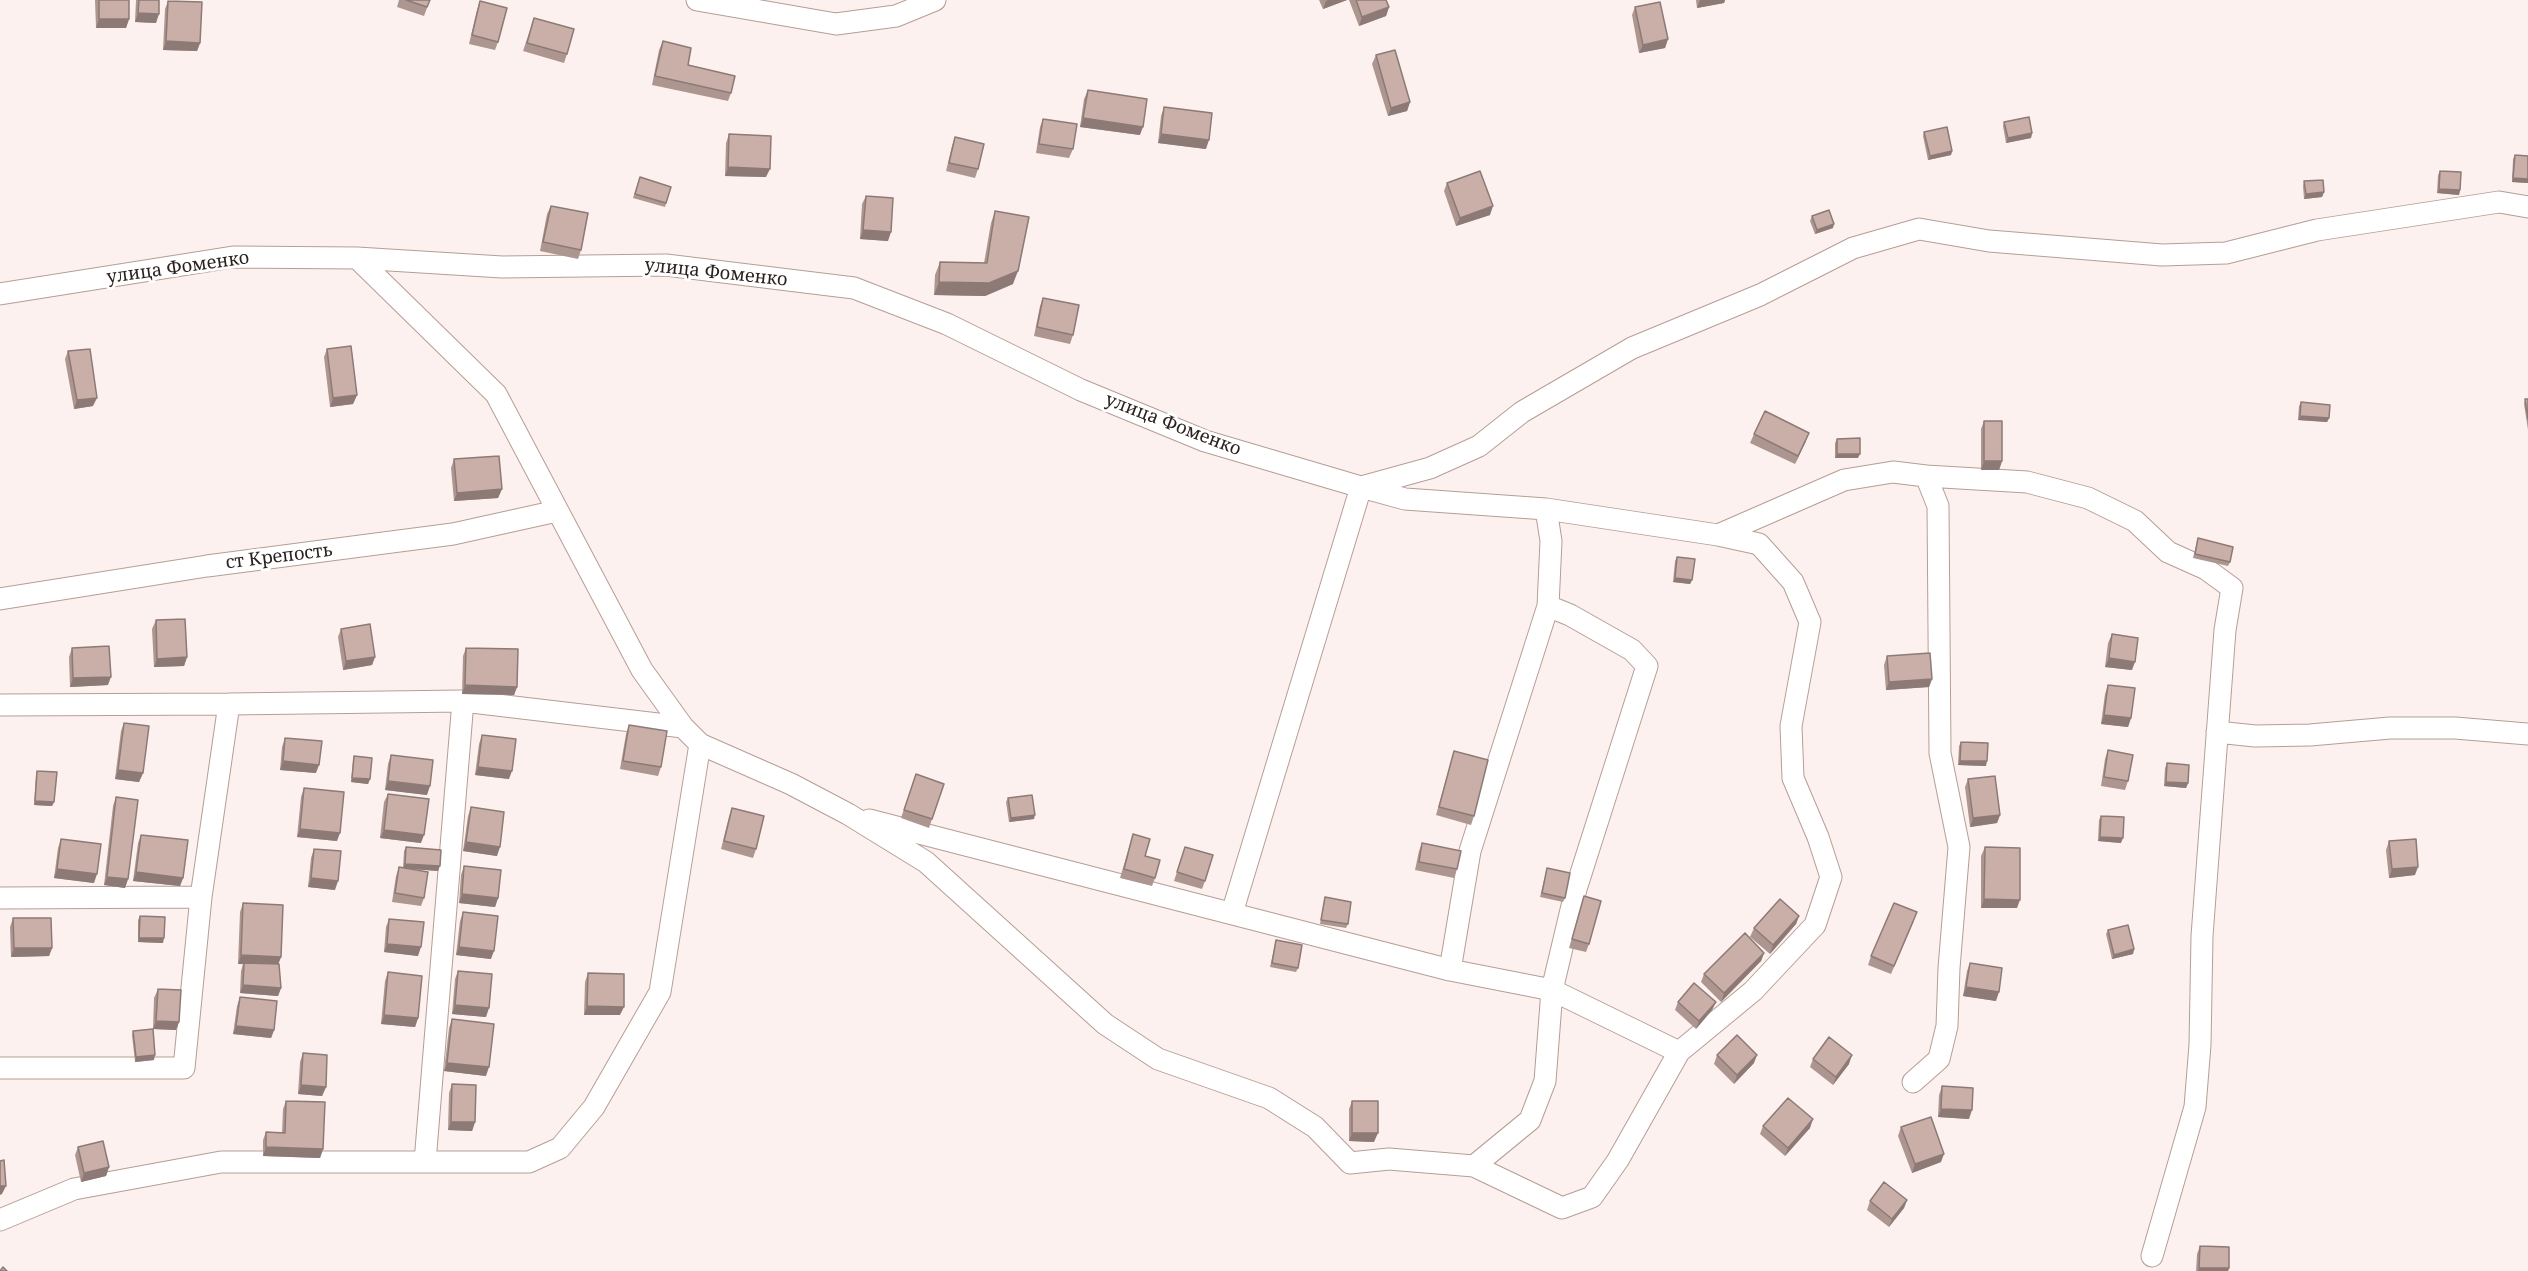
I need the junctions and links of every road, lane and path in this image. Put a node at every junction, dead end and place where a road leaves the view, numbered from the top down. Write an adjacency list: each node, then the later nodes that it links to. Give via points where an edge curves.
1 (697, 0): 2 (street, via 836,24 896,16)
2 (935, 0)
3 (2528, 207): 7 (street, via 2499,202 2317,230 2226,253 2162,255 1989,241 1919,229 1854,248 1760,295 1632,348 1521,412 1479,446 1430,468)
4 (357, 258): 5 (street, улица Фоменко, via 233,257); 7 (street, улица Фоменко, via 502,267 666,265 854,288 947,324 1080,390 1205,441); 9 (street, via 496,394)
5 (0, 294)
6 (1926, 476): 10 (street, via 1893,472 1844,480); 17 (street, via 2028,482 2088,498 2135,521 2168,552 2206,569 2232,588); 28 (street, via 1938,506 1940,753 1959,847 1947,1026 1939,1059)
7 (1361, 487): 8 (street, улица Фоменко, via 1405,499); 23 (street)
8 (1546, 509): 10 (street, улица Фоменко); 12 (street, via 1551,540)
9 (557, 511): 11 (street, ст Крепость, via 453,534 207,566); 16 (street, via 642,670)
10 (1718, 535): 26 (street, улица Фоменко, via 1759,544 1793,582 1810,622 1791,726 1792,778 1831,878 1815,925 1753,991)
11 (0, 599)
12 (1548, 606): 24 (street, via 1470,851); 25 (street, via 1632,650 1647,666 1576,889)
13 (462, 700): 14 (street); 16 (street); 29 (street)
14 (229, 704): 15 (street); 21 (street)
15 (0, 705)
16 (683, 727): 19 (street)
17 (2217, 732): 18 (street, via 2255,736 2455,728); 32 (street, via 2194,1107)
18 (2528, 734)
19 (700, 744): 20 (street); 29 (street, via 660,992 594,1107 560,1148 529,1162)
20 (848, 814): 23 (street); 30 (street, via 926,862 1105,1024 1158,1059 1269,1098 1315,1127 1350,1163 1389,1159)
21 (201, 897): 22 (street); 27 (street, via 184,1068)
22 (0, 898)
23 (1232, 913): 24 (street)
24 (1449, 970): 25 (street)
25 (1552, 990): 26 (street); 30 (street, via 1545,1081 1530,1119)
26 (1679, 1052): 30 (street, via 1618,1160 1592,1197 1562,1208)
27 (0, 1068)
28 (1913, 1082)
29 (424, 1162): 31 (street, via 221,1162 74,1189)
30 (1474, 1166)
31 (0, 1220)
32 (2152, 1256)

